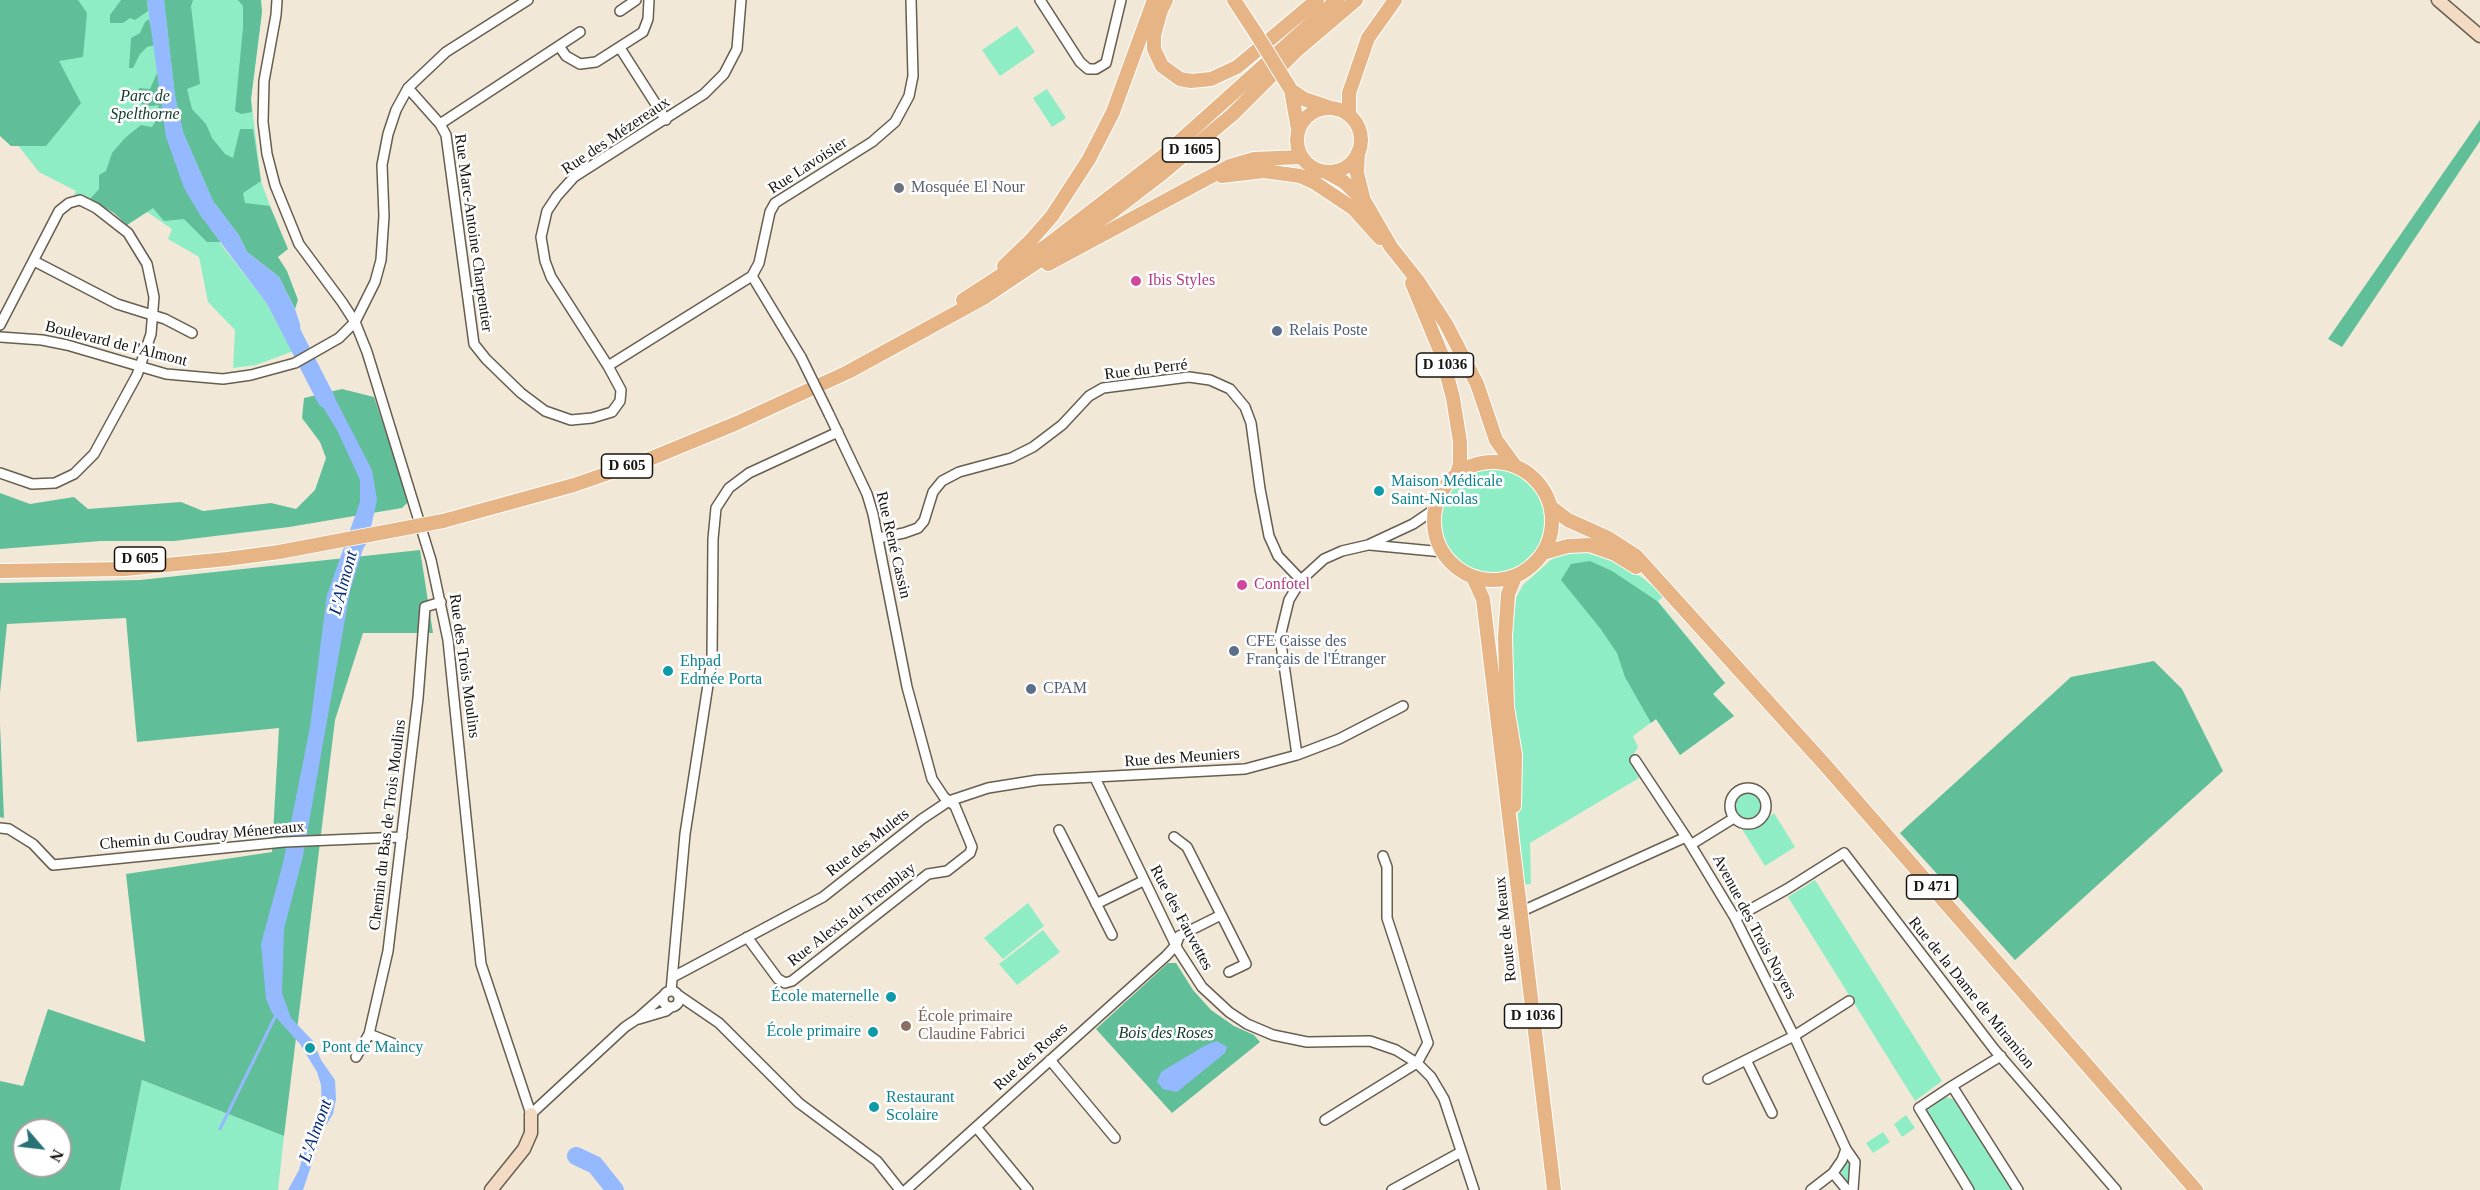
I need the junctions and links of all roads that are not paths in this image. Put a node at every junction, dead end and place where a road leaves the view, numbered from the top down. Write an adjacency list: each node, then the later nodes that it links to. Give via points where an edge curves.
1 (277, 0): 41 (street, Rue des Trois Moulins, via 264,81 263,122 274,185 299,244)
2 (528, 0): 22 (street, Boulevard de l'Almont, via 446,52)
3 (636, 0): 17 (street)
4 (649, 0): 21 (street, via 643,32)
5 (741, 0): 26 (street, Rue des Mézereaux, via 737,49 724,74 704,94)
6 (911, 0): 37 (street, Rue Lavoisier, via 913,76 903,109 884,133 775,203 759,264)
7 (1040, 0): 8 (street, via 1088,69 1106,63)
8 (1121, 0)
9 (1154, 0): 39 (main road, via 1113,112 1089,159 1052,216 1031,240)
10 (1167, 0): 12 (main road, via 1154,35 1154,49 1162,66 1180,79 1191,81 1211,79 1237,67)
11 (1234, 0): 23 (main road, bridge)
12 (1317, 0)
13 (1337, 0): 39 (main road, D 1605, via 1163,156 1046,247)
14 (1356, 0): 38 (main road, D 1605, via 1164,172)
15 (1395, 0): 25 (main road, via 1368,39 1349,93)
16 (2438, 0): 19 (street)
17 (620, 10)
18 (580, 32): 20 (street)
19 (2480, 36)
20 (559, 46): 21 (street, via 566,56 580,64 596,62); 27 (street)
21 (620, 48): 26 (street)
22 (408, 88): 27 (street); 41 (street, Boulevard de l'Almont, via 396,110 382,165 381,260 375,282)
23 (1292, 90): 24 (main road, via 1304,99); 28 (main road)
24 (1330, 107): 25 (main road); 28 (main road, via 1310,113)
25 (1349, 114): 29 (main road, via 1360,132)
26 (666, 120): 45 (street, Rue des Mézereaux, via 574,177 547,211 541,237 544,261)
27 (440, 124): 45 (street, Rue Marc-Antoine Charpentier, via 446,135 474,344 521,393 545,411 571,420 612,412 620,401 621,390)
28 (1298, 129): 30 (main road, via 1296,138)
29 (1358, 152): 31 (main road, via 1345,168); 33 (main road, D 1036, via 1357,173)
30 (1302, 158): 31 (main road, via 1308,165); 32 (main road, via 1244,161)
31 (1326, 172): 33 (main road, D 1036)
32 (1202, 181): 34 (main road, via 1250,171 1300,176 1354,209); 38 (main road)
33 (1365, 202): 34 (main road, D 1036)
34 (1391, 247): 36 (main road, D 1036)
35 (33, 261): 40 (street, via 117,304); 40 (street, via 59,212 69,202 80,200 128,233 147,264 154,297); 42 (street)
36 (1402, 262): 48 (main road, D 1036, via 1446,324 1477,384 1496,440); 50 (main road, D 1036, via 1431,326 1447,374 1460,442)
37 (752, 276): 45 (street); 47 (street, Rue René Cassin, bridge, via 801,357)
38 (1011, 282): 53 (main road, D 605, via 848,372 737,423 574,485)
39 (956, 304): 53 (main road, D 605, via 826,374 689,435)
40 (152, 315): 43 (street); 46 (street)
41 (354, 322): 46 (street, Boulevard de l'Almont, via 317,352 295,363 251,375 223,379 166,374); 65 (street, Rue des Trois Moulins, via 367,352)
42 (0, 325)
43 (192, 333)
44 (0, 337): 46 (street, Boulevard de l'Almont, via 67,345)
45 (608, 366)
46 (140, 367): 49 (street, via 94,454 74,474 55,483 32,484)
47 (838, 432): 54 (street, Rue René Cassin, via 867,494); 88 (street, via 749,473 729,489 716,508 712,659 685,834)
48 (1515, 466): 50 (main road, via 1484,462); 51 (main road, via 1537,481)
49 (0, 472)
50 (1457, 474): 52 (main road, via 1444,487)
51 (1551, 507): 58 (main road, via 1551,534); 64 (main road, D 471, via 1636,556)
52 (1435, 509): 55 (street); 57 (main road, via 1435,533)
53 (442, 517): 56 (main road, D 605, bridge)
54 (878, 538): 63 (street, Rue du Perré, via 918,528 933,492 942,481 1033,447 1103,388 1189,377 1210,380 1230,389 1245,407 1251,423 1265,525 1278,556); 70 (street, Rue René Cassin, via 915,720 932,779)
55 (1368, 545): 57 (street); 63 (street, via 1324,559)
56 (279, 548): 59 (main road, D 605); 60 (main road, D 605, via 217,561 125,569)
57 (1443, 552): 61 (main road)
58 (1543, 553): 62 (main road); 64 (main road, D 471, via 1578,544 1603,549)
59 (0, 564)
60 (0, 571)
61 (1473, 577): 62 (main road); 77 (main road, Route de Meaux / D 1036, via 1484,599)
62 (1515, 577): 77 (main road, Route de Meaux / D 1036, via 1508,594 1505,637 1507,706 1515,755)
63 (1301, 579): 67 (street, via 1289,600 1280,637)
64 (1665, 587): 125 (main road, D 471)
65 (441, 602): 74 (street, Chemin du Bas de Trois Moulins, via 425,607); 105 (street, Rue des Trois Moulins, via 481,964)
66 (1403, 706): 67 (street, Rue des Meuniers, via 1339,739)
67 (1297, 755): 69 (street, Rue des Meuniers, via 1245,769)
68 (1635, 760): 76 (street, Avenue des Trois Noyers)
69 (1095, 778): 70 (street, Rue des Mulets, via 1004,784); 79 (street, Rue des Fauvettes)
70 (949, 801): 85 (street, Rue des Mulets, via 823,897); 85 (street, Rue Alexis du Tremblay, via 956,806 971,841 970,853 947,871 928,873 792,981 778,979)
71 (1734, 818): 76 (street)
72 (0, 828): 74 (street, Chemin du Coudray Ménereaux, via 9,829 33,844 53,865 284,842)
73 (1059, 830): 80 (street)
74 (402, 837): 94 (street, Chemin du Bas de Trois Moulins, via 388,951)
75 (1174, 837): 82 (street, via 1187,847)
76 (1689, 840): 81 (street); 83 (street, Avenue des Trois Noyers)
77 (1513, 843): 81 (main road, Route de Meaux / D 1036)
78 (1383, 856): 101 (street, via 1387,918 1428,1043)
79 (1143, 881): 80 (street); 86 (street, Rue des Fauvettes)
80 (1096, 904): 84 (street)
81 (1520, 912): 118 (main road, Route de Meaux / D 1036)
82 (1221, 915): 86 (street, Rue des Roses, via 1179,936); 87 (street, via 1246,964)
83 (1735, 918): 95 (street, Avenue des Trois Noyers); 97 (street, Rue de la Dame de Miramion, via 1844,853)
84 (1112, 935)
85 (747, 937): 88 (street, Rue des Mulets)
86 (1176, 945): 99 (street, Rue des Roses); 101 (street, Rue des Fauvettes, via 1202,987 1247,1024 1273,1035 1307,1042 1370,1041)
87 (1228, 972)
88 (673, 977): 89 (street)
89 (671, 994): 91 (street, via 679,1000); 91 (street, via 664,1004); 92 (street); 93 (street)
90 (1849, 1001): 95 (street)
91 (673, 1006): 92 (street); 93 (street)
92 (702, 1011): 113 (street, via 720,1023 799,1103 877,1161)
93 (637, 1020): 105 (street)
94 (369, 1034): 96 (street); 98 (street, Chemin du Bas de Trois Moulins)
95 (1794, 1036): 100 (street); 109 (street, Avenue des Trois Noyers)
96 (392, 1043)
97 (2001, 1056): 103 (street); 124 (street, Rue de la Dame de Miramion)
98 (356, 1057)
99 (1050, 1060): 107 (street, Rue des Roses); 108 (street)
100 (1746, 1060): 102 (street); 104 (street)
101 (1417, 1063): 106 (street); 110 (street, via 1444,1099)
102 (1708, 1079)
103 (1952, 1086): 122 (street, via 1919,1108); 123 (street)
104 (1772, 1113)
105 (531, 1114): 112 (street, via 531,1132 524,1149)
106 (1324, 1120)
107 (976, 1127): 114 (street, Rue des Roses); 115 (street)
108 (1115, 1138)
109 (1846, 1149): 111 (street); 121 (street, Avenue des Trois Noyers, via 1856,1162)
110 (1461, 1152): 116 (street); 117 (street)
111 (1833, 1173): 119 (street); 120 (street)
112 (491, 1190)
113 (900, 1190)
114 (906, 1190)
115 (1028, 1190)
116 (1392, 1190)
117 (1474, 1190)
118 (1554, 1190)
119 (1811, 1190)
120 (1847, 1190)
121 (1853, 1190)
122 (1969, 1190)
123 (2018, 1190)
124 (2116, 1190)
125 (2196, 1190)

